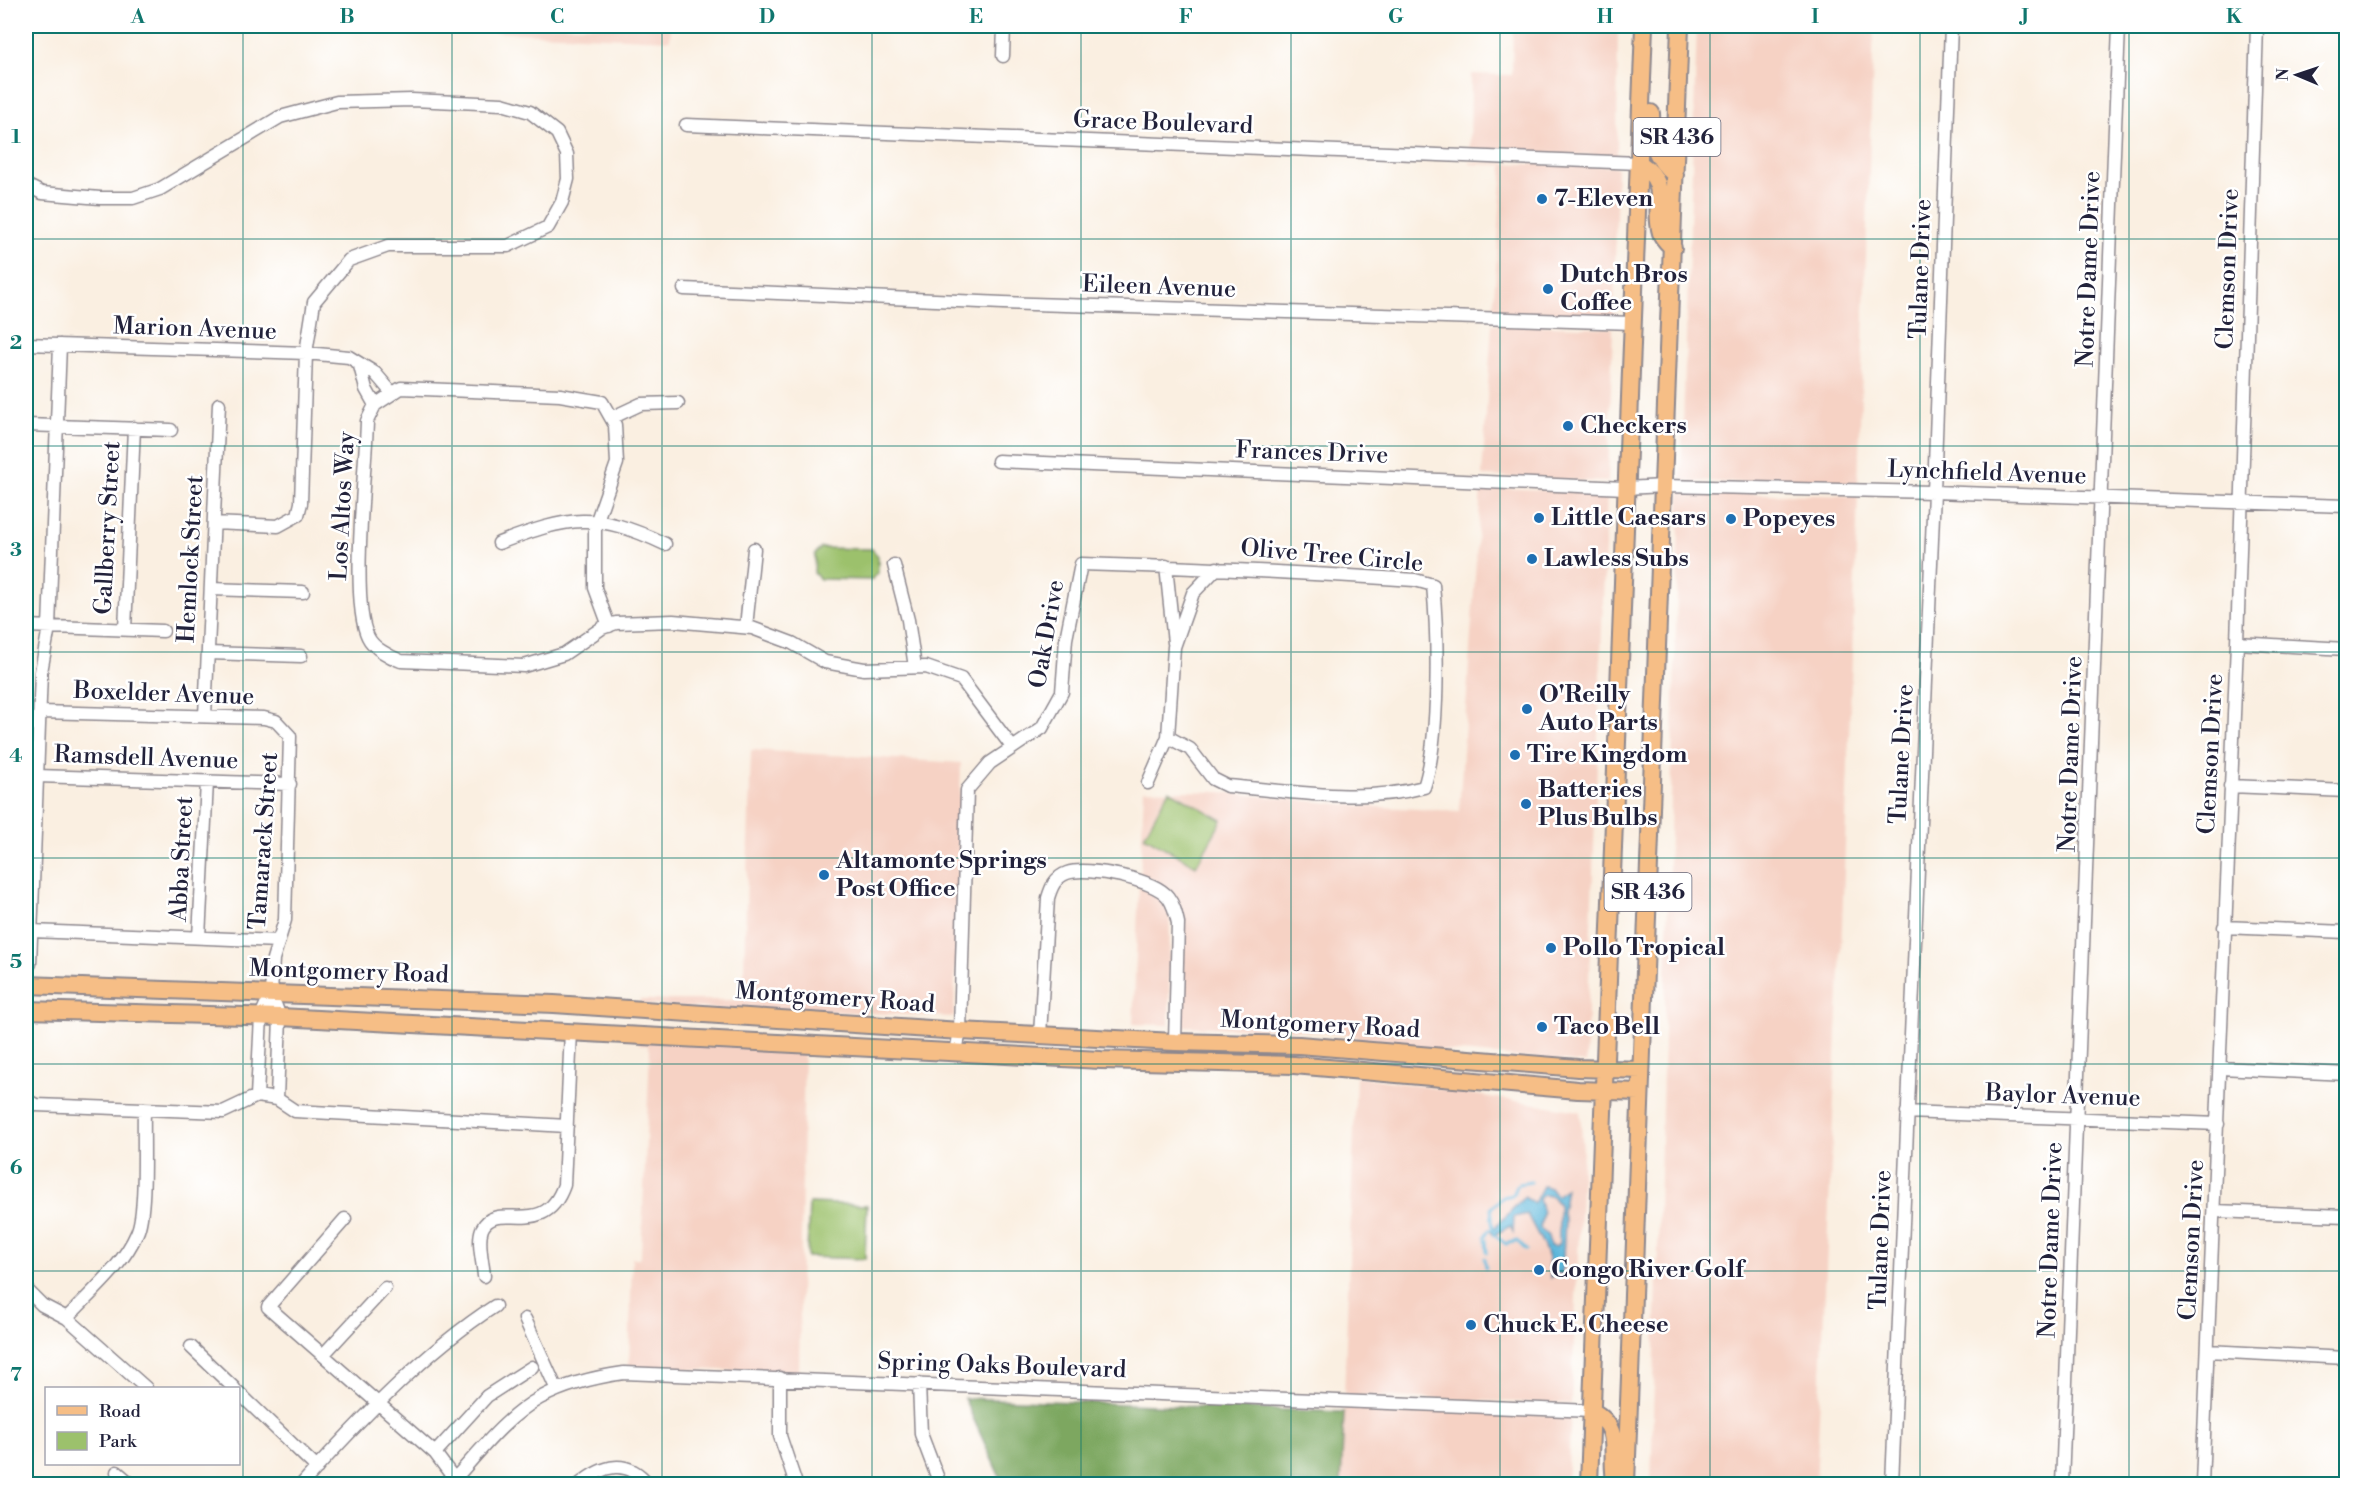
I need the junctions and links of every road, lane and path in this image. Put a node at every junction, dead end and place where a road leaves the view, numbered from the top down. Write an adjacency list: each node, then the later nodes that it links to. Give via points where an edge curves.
1 (1004, 26): 7 (street)
2 (1680, 26): 10 (main road, SR 436)
3 (1951, 26): 31 (street, Tulane Drive)
4 (2119, 26): 32 (street, Notre Dame Drive)
5 (2257, 26): 33 (street, Clemson Drive)
6 (1644, 32): 9 (main road, SR 436); 10 (main road, via 1655,148 1658,158)
7 (1003, 56)
8 (686, 125): 9 (street, Grace Boulevard)
9 (1640, 163): 12 (main road, via 1653,172 1659,186 1661,234); 14 (main road, SR 436)
10 (1675, 175): 12 (main road, SR 436)
11 (26, 185): 17 (street, via 42,193 133,198 160,189 280,117 337,102 502,104 530,112 556,133 567,154 568,178 562,202 548,227 508,246 388,246 350,260 314,302)
12 (1673, 248): 29 (main road, SR 436)
13 (684, 289): 14 (street, Eileen Avenue)
14 (1633, 323): 30 (main road, SR 436)
15 (26, 344): 16 (street, Marion Avenue)
16 (60, 345): 17 (street, Marion Avenue); 25 (street)
17 (306, 353): 18 (street, Marion Avenue, via 349,357); 36 (street, via 298,515 278,526)
18 (360, 366): 19 (street, Marion Avenue, via 375,373); 22 (street)
19 (392, 393): 22 (street, Los Altos Way); 23 (street, Los Altos Way, via 401,388 560,395 602,402)
20 (678, 403): 23 (street, via 641,404)
21 (219, 404): 36 (street, Hemlock Street)
22 (375, 405): 46 (street, Los Altos Way, via 367,422 360,605 368,638 400,661 524,666 564,654)
23 (611, 417): 35 (street, via 615,424 617,463)
24 (26, 425): 25 (street)
25 (56, 427): 26 (street); 47 (street)
26 (134, 428): 27 (street); 49 (street, Gallberry Street)
27 (171, 430)
28 (998, 461): 30 (street, Frances Drive)
29 (1664, 486): 30 (street, Lynchfield Avenue); 31 (street, Lynchfield Avenue); 91 (main road, SR 436)
30 (1625, 488): 90 (main road, SR 436)
31 (1934, 492): 32 (street, Lynchfield Avenue); 99 (street, Tulane Drive)
32 (2102, 498): 33 (street, Lynchfield Avenue); 100 (street, Notre Dame Drive)
33 (2241, 502): 34 (street, Lynchfield Avenue); 51 (street, Clemson Drive)
34 (2346, 507)
35 (597, 519): 37 (street, via 543,527); 38 (street, via 637,530); 46 (street, via 595,588)
36 (214, 523): 43 (street, Hemlock Street)
37 (499, 543)
38 (665, 544)
39 (754, 549): 48 (street)
40 (894, 565): 56 (street)
41 (1166, 566): 42 (street, Olive Tree Circle); 52 (street); 61 (street, Oak Drive, via 1082,564 1066,639 1062,692 1042,728)
42 (1217, 568): 52 (street, Olive Tree Circle, via 1193,593); 60 (street, Olive Tree Circle, via 1415,580 1433,585 1435,690 1431,767 1424,787 1398,794 1342,795 1227,786 1213,779 1190,749)
43 (211, 589): 44 (street); 54 (street, Hemlock Street)
44 (303, 592)
45 (26, 626): 47 (street)
46 (609, 626): 48 (street, Los Altos Way, via 673,621)
47 (49, 627): 49 (street); 57 (street, via 41,672)
48 (746, 627): 56 (street, Los Altos Way, via 792,643 825,662 864,669)
49 (125, 628): 50 (street)
50 (163, 631)
51 (2237, 643): 53 (street); 66 (street, Clemson Drive)
52 (1174, 648): 60 (street, Olive Tree Circle)
53 (2346, 648)
54 (208, 653): 55 (street); 58 (street, Hemlock Street)
55 (301, 656)
56 (915, 667): 61 (street, Los Altos Way, via 961,679)
57 (40, 712): 58 (street, Boxelder Avenue); 62 (street)
58 (205, 716): 59 (street, Boxelder Avenue, via 264,718)
59 (285, 728): 65 (street, Tamarack Street, via 291,747)
60 (1168, 737): 64 (street, Olive Tree Circle)
61 (1012, 747): 83 (street, Oak Drive, via 990,763 967,790)
62 (37, 776): 63 (street, Ramsdell Avenue); 69 (street)
63 (207, 782): 65 (street, Ramsdell Avenue); 71 (street, Abba Street)
64 (1148, 783)
65 (290, 784): 72 (street, Tamarack Street, via 285,920)
66 (2230, 786): 67 (street); 68 (street, Clemson Drive)
67 (2346, 791)
68 (2224, 927): 70 (street); 89 (street, Clemson Drive)
69 (32, 931): 71 (street); 73 (street)
70 (2346, 932)
71 (199, 938): 72 (street)
72 (279, 941): 75 (street, Tamarack Street, via 273,959)
73 (30, 964)
74 (26, 985): 75 (main road, Montgomery Road)
75 (271, 993): 76 (main road, Montgomery Road); 78 (street, Tamarack Street); 79 (street, Tamarack Street)
76 (445, 1000): 80 (main road, Montgomery Road); 81 (main road)
77 (26, 1010): 78 (main road, Montgomery Road)
78 (261, 1016): 79 (main road, Montgomery Road); 95 (street, Tamarack Street)
79 (280, 1017): 81 (main road, Montgomery Road); 96 (street, Tamarack Street)
80 (747, 1017): 83 (main road, Montgomery Road); 85 (main road)
81 (444, 1025): 82 (main road, Montgomery Road)
82 (571, 1031): 85 (main road, Montgomery Road); 102 (street)
83 (960, 1031): 84 (main road, Montgomery Road); 87 (street, Oak Drive)
84 (1040, 1035): 86 (main road, Montgomery Road); 86 (street, via 1048,898 1057,879 1075,872 1152,885 1168,897 1176,910)
85 (730, 1040): 87 (main road, Montgomery Road)
86 (1176, 1042): 88 (main road, via 1162,1053); 90 (main road, Montgomery Road, via 1299,1045)
87 (956, 1052): 88 (main road, Montgomery Road)
88 (1101, 1060): 93 (main road, Montgomery Road, via 1294,1065)
89 (2220, 1068): 92 (street); 101 (street, Clemson Drive)
90 (1605, 1069): 91 (main road, Montgomery Road); 93 (main road, SR 436)
91 (1641, 1070): 94 (main road, SR 436)
92 (2346, 1074)
93 (1604, 1090): 94 (main road, Montgomery Road); 124 (main road, SR 436)
94 (1640, 1092): 137 (main road, SR 436)
95 (257, 1096): 96 (street); 98 (street, via 223,1112)
96 (277, 1099): 102 (street, via 295,1111)
97 (26, 1100): 98 (street, via 36,1105)
98 (144, 1109): 110 (street, via 138,1232 125,1255)
99 (1907, 1112): 100 (street, Baylor Avenue); 138 (street, Tulane Drive)
100 (2077, 1118): 101 (street, Baylor Avenue); 139 (street, Notre Dame Drive)
101 (2218, 1124): 103 (street, Clemson Drive)
102 (567, 1126): 106 (street, via 564,1185 558,1200 538,1216 500,1216 489,1220 482,1230 480,1244)
103 (2214, 1211): 104 (street); 113 (street, Clemson Drive)
104 (2346, 1216)
105 (345, 1219): 114 (street, via 268,1307)
106 (484, 1276)
107 (385, 1288): 114 (street)
108 (26, 1289): 110 (street, via 42,1305)
109 (495, 1306): 123 (street, via 459,1329)
110 (67, 1318): 119 (street)
111 (525, 1319): 121 (street)
112 (191, 1347): 120 (street)
113 (2208, 1351): 115 (street); 140 (street, Clemson Drive)
114 (323, 1355): 123 (street)
115 (2346, 1358)
116 (532, 1367): 125 (street, via 487,1396)
117 (780, 1378): 118 (street, Spring Oaks Boulevard); 121 (street, Spring Oaks Boulevard, via 624,1373); 133 (street, via 780,1436)
118 (919, 1384): 124 (street, Spring Oaks Boulevard); 134 (street, via 921,1434)
119 (144, 1387)
120 (232, 1387)
121 (558, 1390): 128 (street, Spring Oaks Boulevard, via 521,1413)
122 (240, 1394): 126 (street)
123 (379, 1405): 125 (street); 126 (street)
124 (1592, 1411): 135 (main road, SR 436); 136 (main road, via 1609,1424 1614,1441)
125 (435, 1453): 128 (street)
126 (317, 1468): 130 (street)
127 (117, 1472): 129 (street)
128 (454, 1483)
129 (130, 1485)
130 (303, 1485)
131 (580, 1485): 132 (street, via 607,1468 639,1473)
132 (648, 1485)
133 (796, 1485)
134 (940, 1485)
135 (1589, 1485)
136 (1616, 1485)
137 (1626, 1485)
138 (1892, 1485)
139 (2062, 1485)
140 (2202, 1485)

